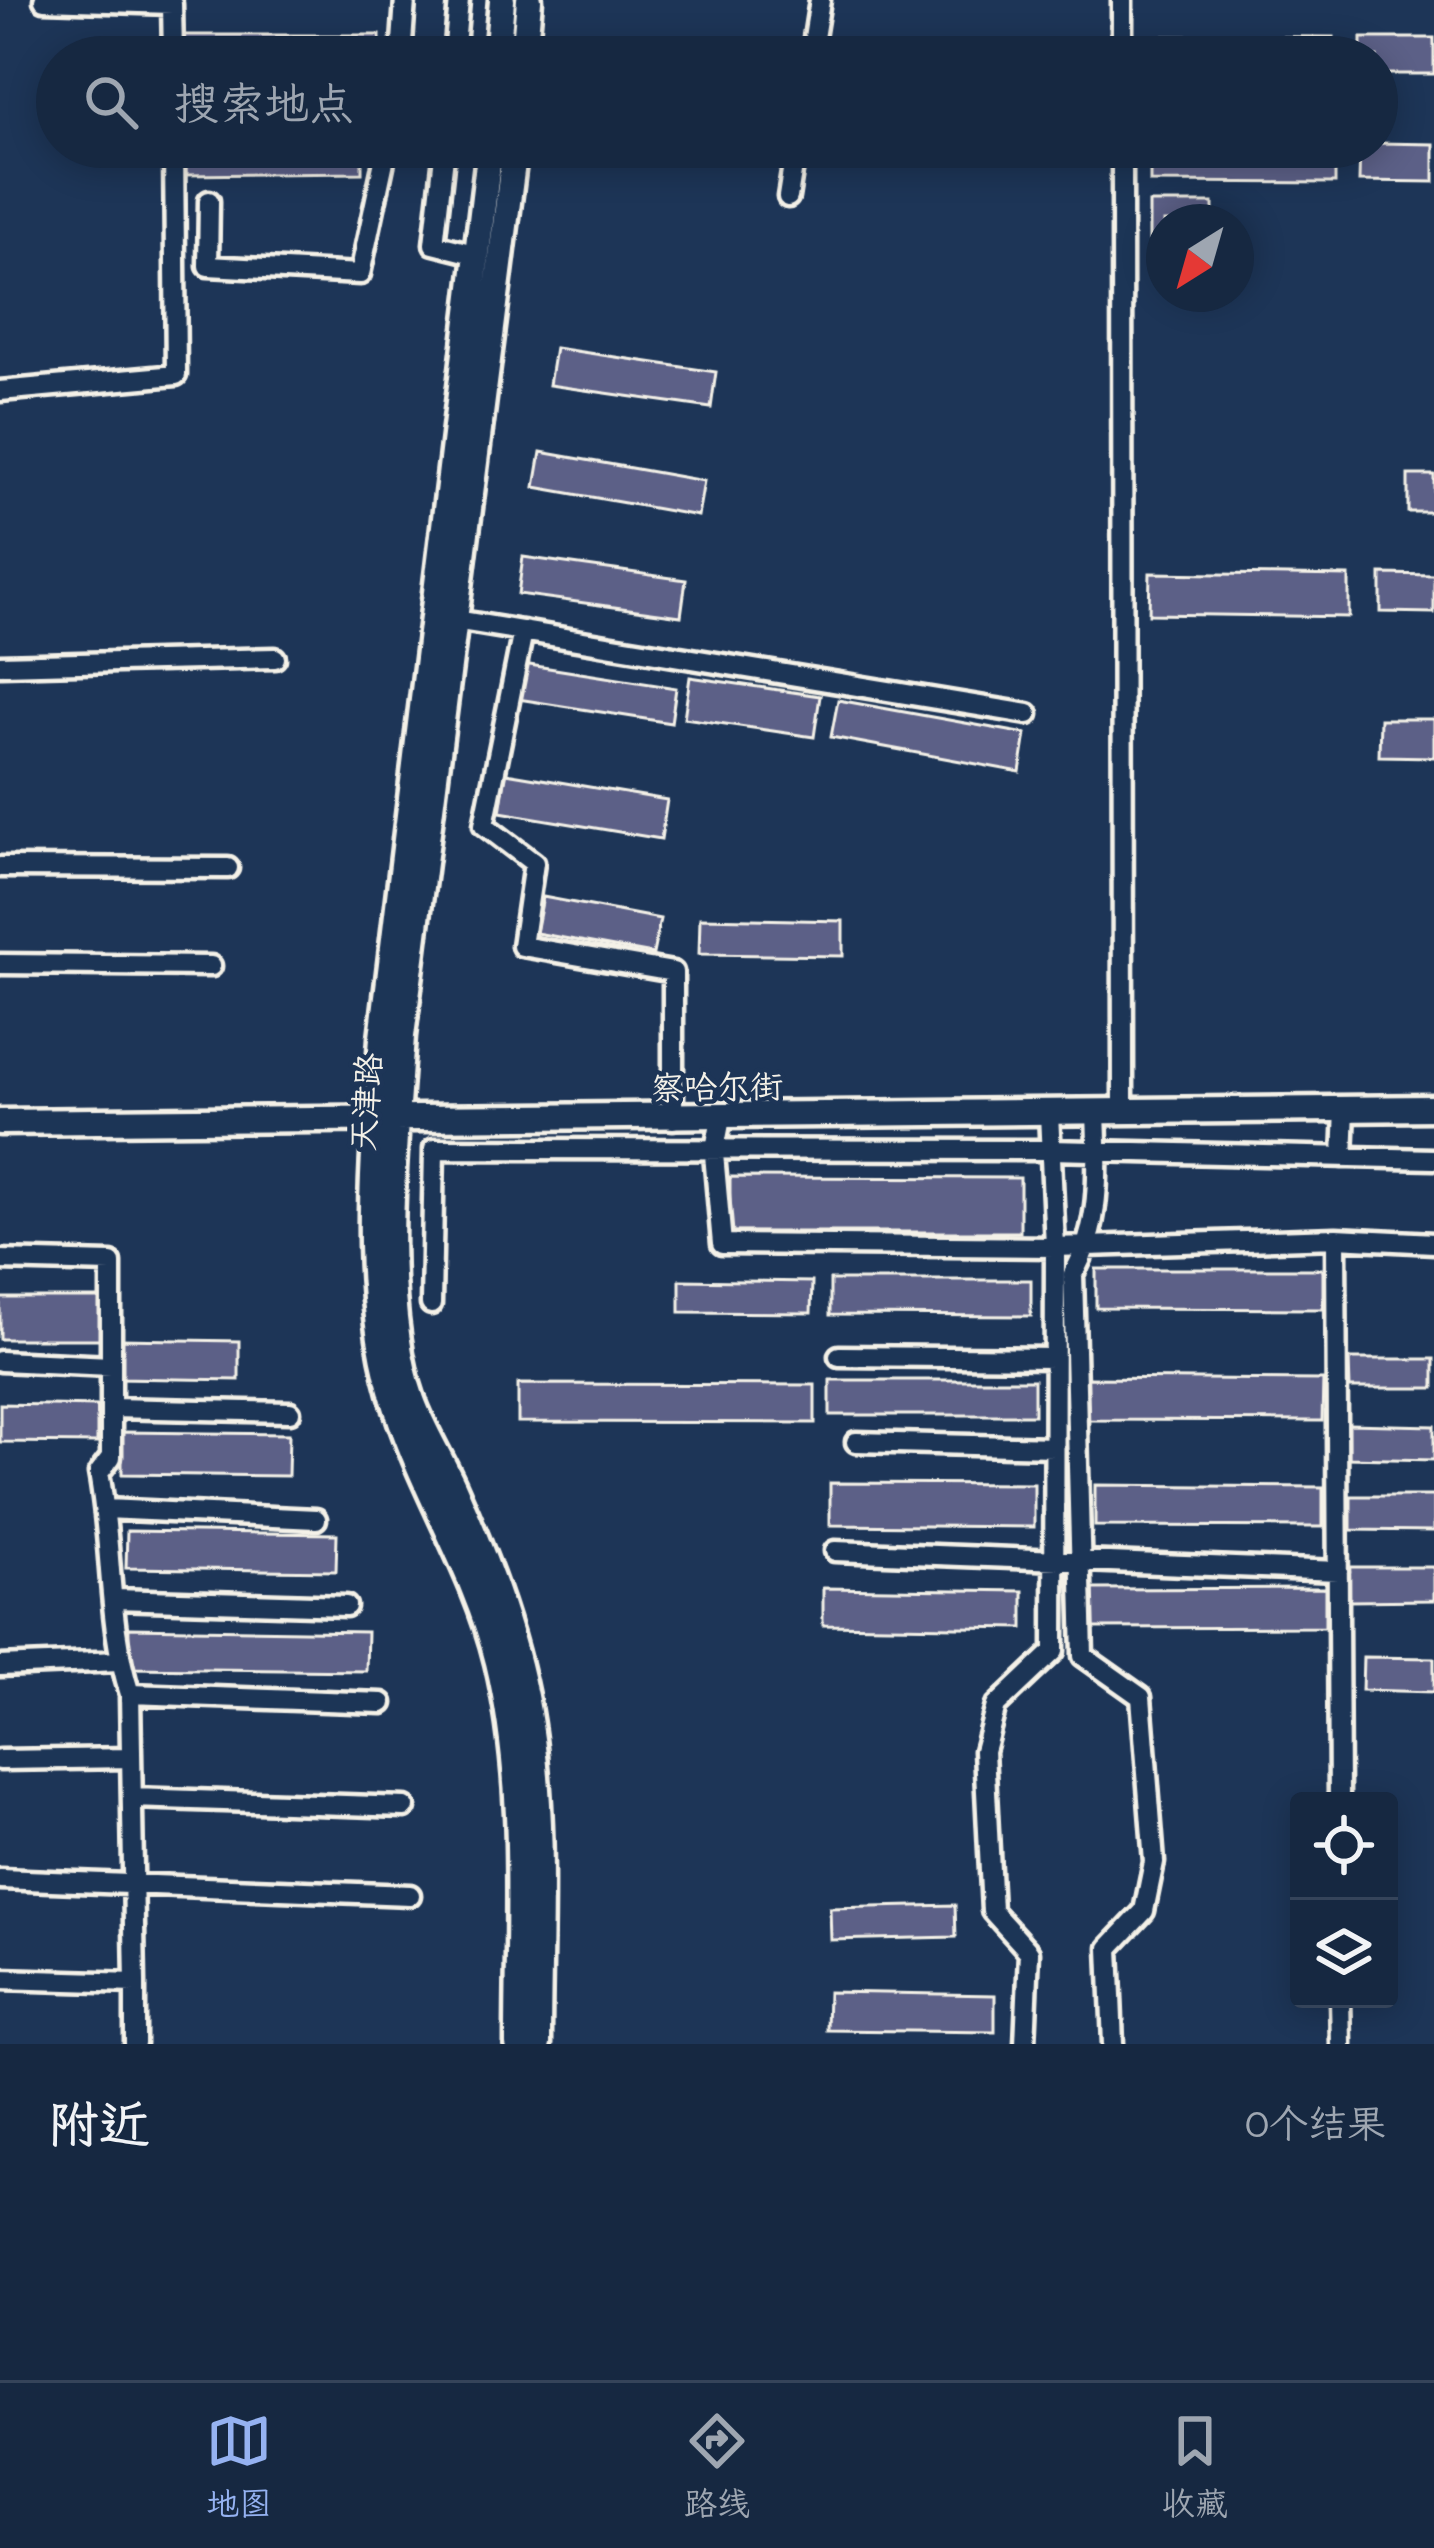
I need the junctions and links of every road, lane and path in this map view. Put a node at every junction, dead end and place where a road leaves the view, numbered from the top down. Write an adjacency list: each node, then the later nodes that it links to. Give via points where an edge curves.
1 (44, 0): 8 (street, via 172,4)
2 (405, 0): 9 (street)
3 (459, 0): 10 (street)
4 (502, 0): 11 (street)
5 (529, 0): 12 (street)
6 (820, 0): 13 (street)
7 (1122, 0): 14 (street)
8 (172, 36)
9 (402, 36)
10 (456, 36)
11 (499, 36)
12 (526, 36)
13 (814, 36)
14 (1122, 36)
15 (174, 168): 25 (street, via 176,375)
16 (383, 168): 23 (street, via 360,274 208,266)
17 (443, 168): 24 (street, via 434,244)
18 (488, 168): 24 (street, 天津路)
19 (512, 168): 26 (street, 天津路)
20 (793, 168): 22 (street)
21 (1122, 168): 38 (street)
22 (788, 197)
23 (209, 201)
24 (478, 255): 40 (street, 天津路)
25 (0, 392)
26 (455, 620): 27 (street); 40 (street, 天津路)
27 (523, 632): 30 (street); 42 (street, via 484,825 534,863 522,946 673,972)
28 (274, 658): 29 (street)
29 (0, 664)
30 (1028, 714)
31 (0, 867): 32 (street)
32 (228, 868)
33 (0, 964): 34 (street)
34 (211, 967)
35 (1434, 1108): 36 (street, 察哈尔街)
36 (1345, 1109): 38 (street, 察哈尔街); 47 (street)
37 (1096, 1112): 38 (street, 察哈尔街); 39 (street, 察哈尔街); 45 (street)
38 (1124, 1112)
39 (1049, 1113): 41 (street, 察哈尔街); 44 (street)
40 (387, 1118): 42 (street, 察哈尔街); 43 (street, 察哈尔街); 87 (street, 天津路, via 377,1313 396,1407 468,1568 498,1663 513,1755); 88 (street, 天津路, via 397,1324 412,1398 510,1632 530,1724)
41 (721, 1118): 42 (street, 察哈尔街); 46 (street)
42 (674, 1119)
43 (0, 1122)
44 (1051, 1150): 45 (street); 46 (street); 52 (street)
45 (1097, 1153): 47 (street); 51 (street)
46 (714, 1154): 52 (street, via 722,1244); 54 (street, via 434,1149)
47 (1343, 1157): 48 (street)
48 (1434, 1159)
49 (1336, 1238): 50 (street); 51 (street); 68 (street)
50 (1434, 1243)
51 (1090, 1246): 52 (street); 67 (street, via 1073,1274)
52 (1055, 1247): 56 (street)
53 (0, 1260): 58 (street, via 110,1262)
54 (431, 1304)
55 (839, 1356): 56 (street)
56 (1054, 1358): 62 (street)
57 (0, 1360): 58 (street)
58 (111, 1366): 59 (street)
59 (111, 1408): 60 (street); 63 (street, via 112,1457 99,1473)
60 (290, 1412)
61 (856, 1442): 62 (street)
62 (1054, 1447): 66 (street)
63 (106, 1509): 64 (street); 69 (street)
64 (316, 1520)
65 (835, 1551): 66 (street)
66 (1054, 1560): 67 (street); 89 (street, via 1054,1651 996,1706 984,1751 992,1911 1029,1952)
67 (1081, 1561): 68 (street); 90 (street, via 1083,1656 1142,1697 1154,1862 1144,1910 1109,1948)
68 (1338, 1571): 77 (street)
69 (115, 1599): 70 (street); 71 (street)
70 (346, 1606)
71 (119, 1661): 72 (street); 73 (street)
72 (0, 1666)
73 (130, 1694): 74 (street); 75 (street)
74 (382, 1703)
75 (131, 1758): 76 (street); 78 (street)
76 (0, 1760)
77 (1339, 1792)
78 (132, 1798): 79 (street); 81 (street)
79 (404, 1808)
80 (0, 1879): 81 (street)
81 (133, 1883): 82 (street); 84 (street)
82 (410, 1895)
83 (0, 1979): 84 (street)
84 (135, 1983): 86 (street)
85 (1340, 2008): 91 (street)
86 (135, 2044)
87 (518, 2044)
88 (538, 2044)
89 (1025, 2044)
90 (1113, 2044)
91 (1341, 2044)

